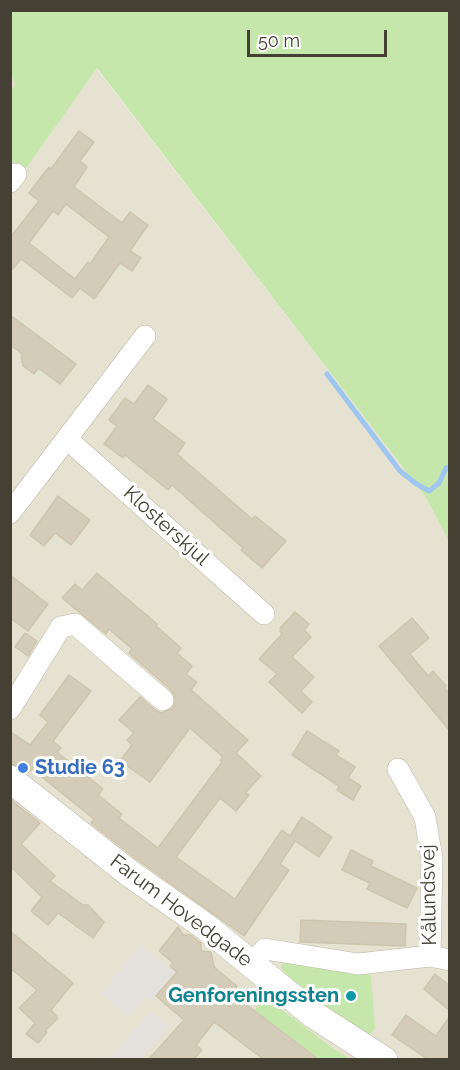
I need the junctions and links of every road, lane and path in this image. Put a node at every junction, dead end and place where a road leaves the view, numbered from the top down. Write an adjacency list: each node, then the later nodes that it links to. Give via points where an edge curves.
1 (145, 336): 2 (street)
2 (68, 439): 3 (street); 4 (street, Klosterskjul)
3 (10, 513)
4 (264, 614)
5 (163, 700): 6 (street, via 75,624 61,627)
6 (10, 709)
7 (398, 769): 9 (street, Kålundsvej, via 425,817)
8 (10, 779): 10 (street, Farum Hovedgade)
9 (440, 958): 10 (street, Kålundsvej, via 358,964 266,949)
10 (252, 964): 11 (street, Farum Hovedgade, via 314,1015)
11 (384, 1059)

